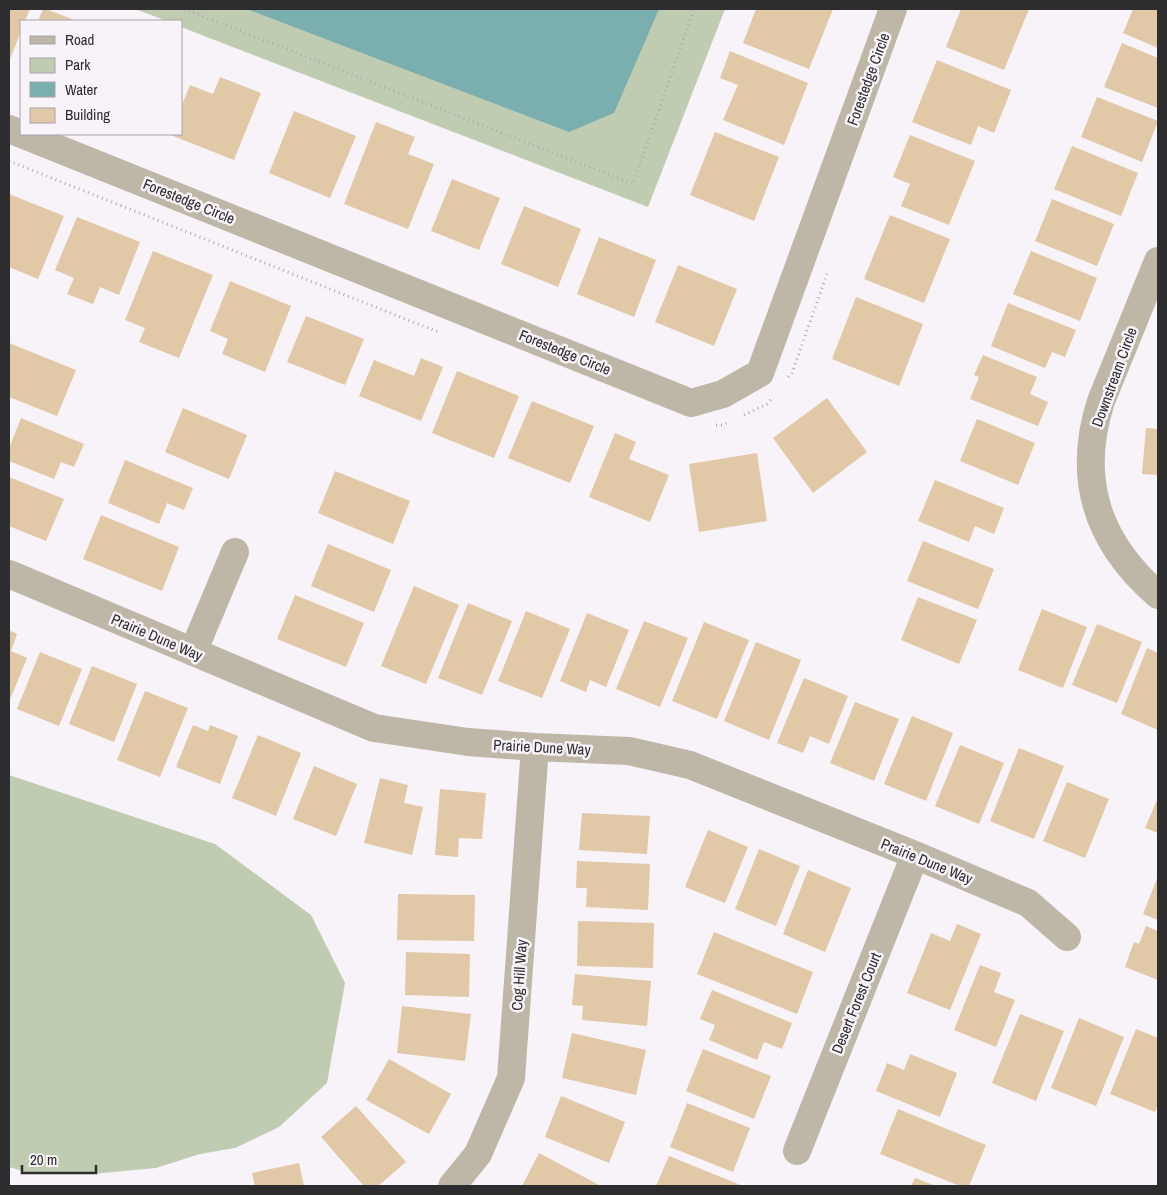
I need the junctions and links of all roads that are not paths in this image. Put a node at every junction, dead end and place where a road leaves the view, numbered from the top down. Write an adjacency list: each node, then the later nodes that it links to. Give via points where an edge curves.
1 (893, 9): 2 (street, Forestedge Circle, via 760,373 723,394 691,403)
2 (24, 135)
3 (1158, 261): 6 (street, Downstream Circle, via 1095,420 1090,463 1097,510 1106,531 1128,566)
4 (235, 552): 7 (street)
5 (9, 574): 7 (street, Prairie Dune Way)
6 (1158, 595)
7 (193, 652): 8 (street, Prairie Dune Way, via 374,728 468,742)
8 (535, 747): 9 (street, Prairie Dune Way, via 629,751 690,766); 12 (street, Cog Hill Way, via 511,1078 478,1154)
9 (915, 856): 10 (street, Prairie Dune Way, via 1028,903); 11 (street, Desert Forest Court)
10 (1067, 937)
11 (797, 1151)
12 (452, 1186)

